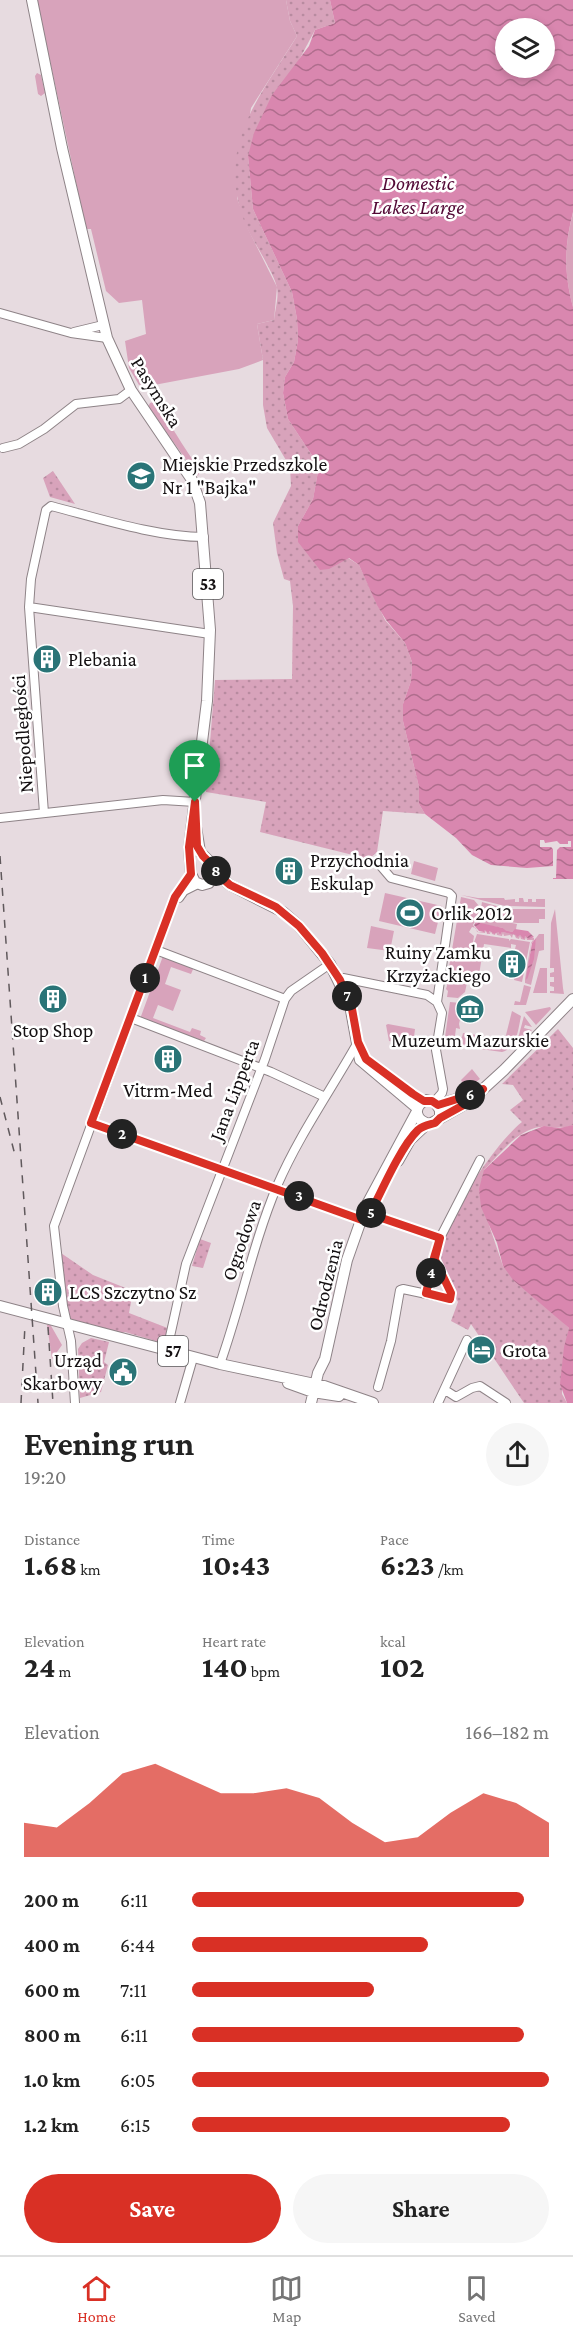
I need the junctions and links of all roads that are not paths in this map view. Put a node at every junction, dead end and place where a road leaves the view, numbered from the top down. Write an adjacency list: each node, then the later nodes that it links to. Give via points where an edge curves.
1 (32, 0): 3 (main road, Pasymska / 53)
2 (0, 313): 4 (street)
3 (103, 325): 4 (street); 5 (main road, Pasymska / 53)
4 (71, 333): 5 (street)
5 (107, 338): 6 (main road, Pasymska / 53)
6 (131, 390): 7 (street, via 119,399 76,404 44,429 19,444); 8 (main road, Pasymska / 53, via 194,483)
7 (3, 448)
8 (204, 537): 9 (street, Niepodległości, via 132,526 51,506 46,510); 10 (main road, Pasymska / 53)
9 (28, 607): 10 (street); 12 (street, Niepodległości)
10 (210, 634): 11 (main road, Pasymska / 53, via 209,681)
11 (195, 802): 12 (street, via 163,800); 14 (main road, Pasymska / 53, via 197,846); 16 (main road, Pasymska / 53, via 189,847)
12 (44, 813): 13 (street)
13 (0, 818)
14 (207, 860): 16 (main road, via 197,861); 17 (main road, 53)
15 (379, 864): 26 (street, via 391,878 452,896)
16 (191, 870): 18 (main road); 20 (street)
17 (216, 873): 18 (main road); 19 (main road, 53, via 225,882)
18 (204, 884): 19 (main road, 53); 20 (street, via 184,891)
19 (259, 899): 22 (main road, 53, via 292,920)
20 (170, 914): 21 (street)
21 (156, 950): 24 (street); 27 (street)
22 (330, 964): 23 (main road, 53); 24 (street)
23 (340, 980): 26 (street, via 427,995); 28 (main road, 53, via 352,1009)
24 (285, 999): 30 (street, Jana Lipperta)
25 (571, 1001): 32 (main road)
26 (437, 1002): 34 (street, via 442,1012 436,1050 443,1089)
27 (131, 1018): 30 (street); 36 (street)
28 (358, 1042): 29 (main road, 53); 31 (street, Ogrodowa); 34 (main road, 53, via 370,1062)
29 (360, 1060): 31 (street, Ogrodowa); 34 (main road, 53)
30 (261, 1068): 33 (street); 39 (street, Jana Lipperta)
31 (342, 1070): 33 (street, Ogrodowa)
32 (483, 1089): 34 (main road); 35 (main road)
33 (325, 1097): 40 (street, Ogrodowa)
34 (426, 1106): 35 (main road); 37 (main road, 53, via 420,1120); 41 (main road, Odrodzenia)
35 (440, 1118): 37 (main road)
36 (91, 1123): 39 (street); 46 (street, via 54,1226)
37 (427, 1124): 41 (main road, Odrodzenia, via 410,1140)
38 (480, 1160): 42 (street)
39 (221, 1169): 40 (street); 48 (street, Jana Lipperta, via 183,1276)
40 (276, 1188): 41 (street); 51 (street, Ogrodowa)
41 (366, 1213): 42 (street); 50 (main road, Odrodzenia, via 347,1260)
42 (440, 1238): 43 (street)
43 (434, 1258): 44 (street); 44 (street, via 451,1295 450,1299)
44 (426, 1293): 53 (street, via 400,1290)
45 (0, 1306): 46 (main road, 57)
46 (68, 1323): 48 (main road, 57); 58 (street)
47 (467, 1340): 54 (street)
48 (167, 1350): 49 (main road, 57)
49 (194, 1358): 51 (main road, 57); 59 (street)
50 (325, 1359): 52 (main road, Odrodzenia); 56 (main road, Odrodzenia)
51 (220, 1364): 56 (main road, 57, via 280,1377)
52 (326, 1374): 55 (main road); 56 (main road, Odrodzenia)
53 (378, 1387)
54 (445, 1390): 57 (street); 61 (street, via 456,1397 480,1386)
55 (343, 1392): 56 (main road); 60 (main road)
56 (318, 1393): 60 (main road)
57 (438, 1402)
58 (75, 1403)
59 (180, 1403)
60 (372, 1403)
61 (506, 1403)

